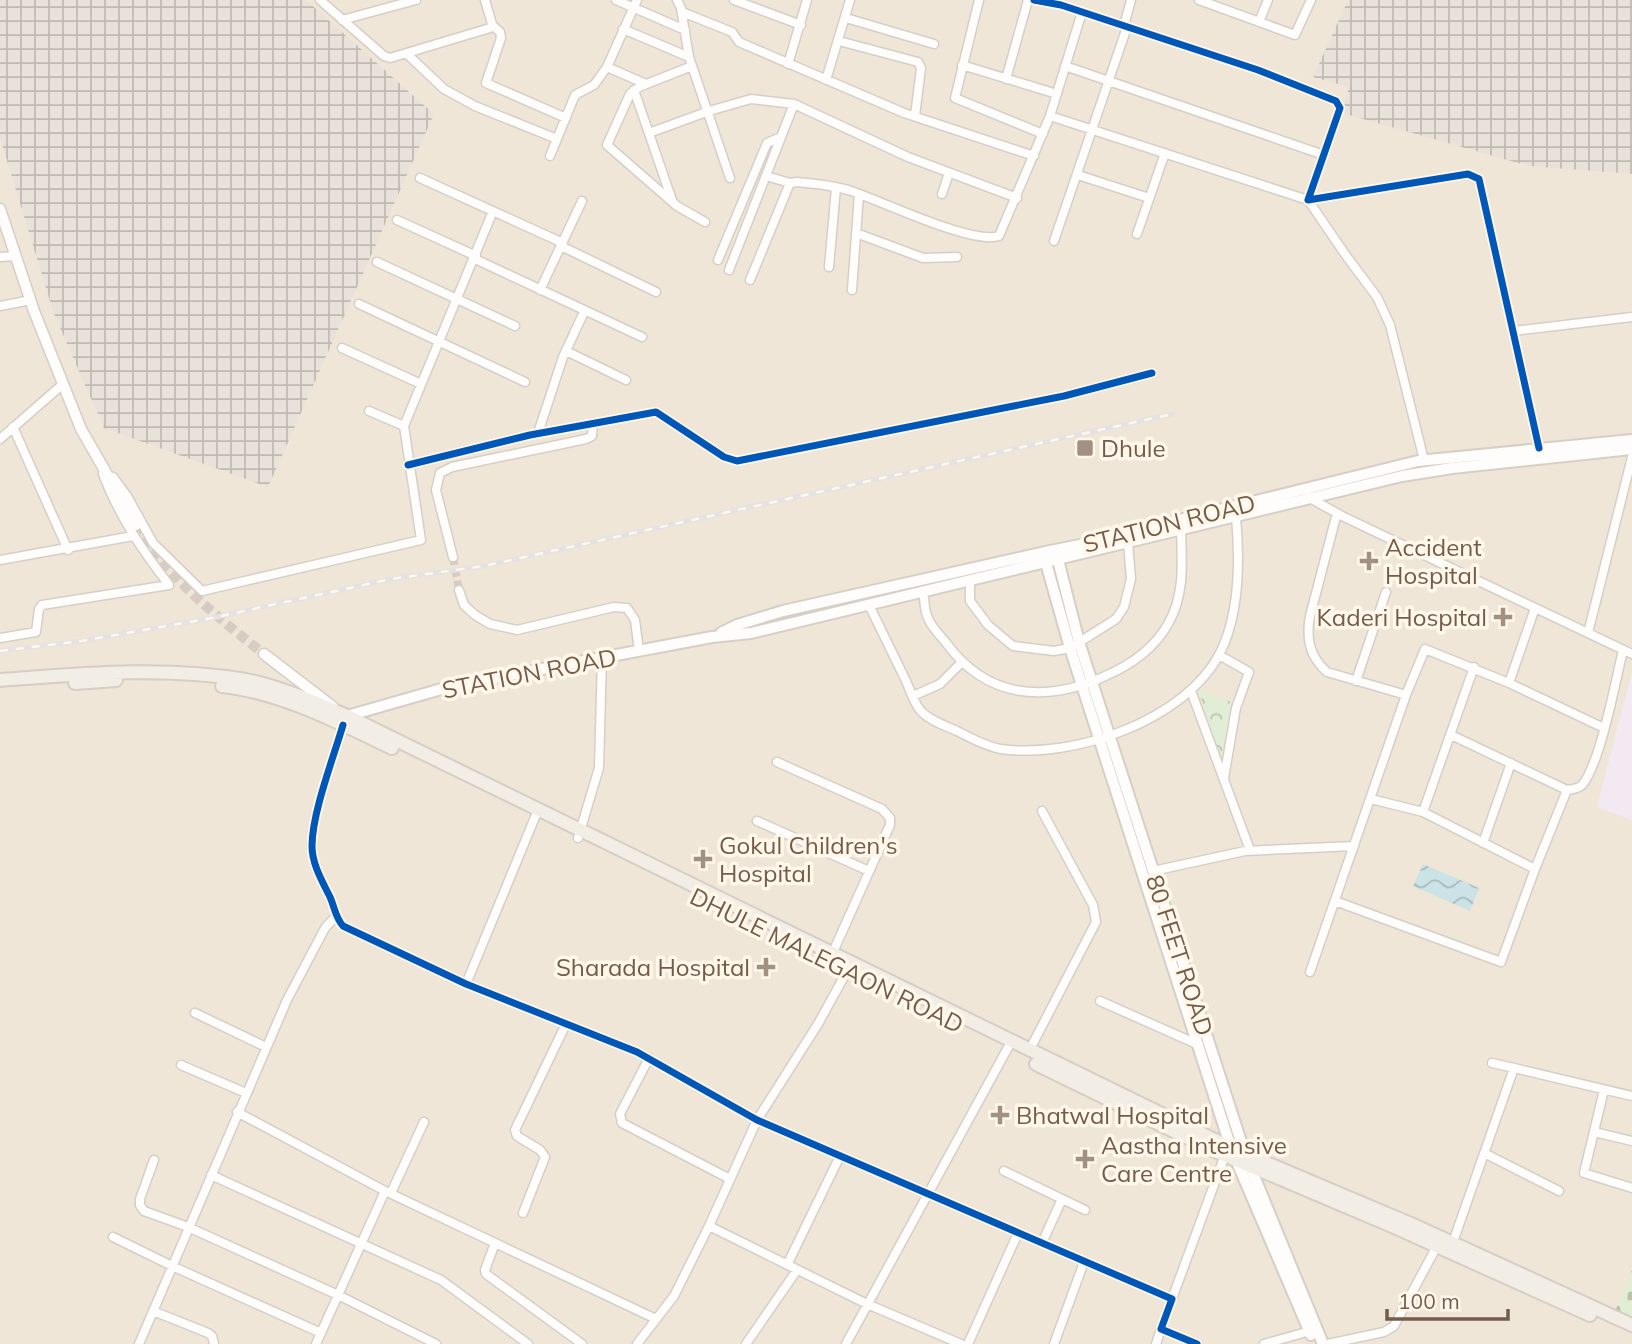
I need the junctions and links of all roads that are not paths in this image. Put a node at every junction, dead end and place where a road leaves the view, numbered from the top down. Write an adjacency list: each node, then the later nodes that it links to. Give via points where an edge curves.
1 (320, 0): 21 (street)
2 (416, 0): 21 (street)
3 (485, 0): 23 (street)
4 (616, 0): 16 (street)
5 (677, 0): 18 (street)
6 (734, 0): 24 (street)
7 (807, 0): 24 (street)
8 (850, 0): 20 (street)
9 (979, 0): 33 (street)
10 (1028, 0): 36 (street)
11 (1034, 0): 17 (street)
12 (1131, 0): 25 (street)
13 (1268, 0): 22 (street)
14 (1311, 0): 22 (street, via 1295,35)
15 (1203, 1): 22 (street)
16 (635, 4): 26 (street); 27 (street)
17 (1070, 4): 19 (street)
18 (682, 12): 27 (street); 32 (street, via 732,32 739,42)
19 (1082, 12): 25 (street); 34 (street)
20 (846, 18): 28 (street); 29 (street)
21 (342, 20): 30 (street, via 384,56)
22 (1259, 22)
23 (492, 25): 30 (street); 46 (street, via 501,38 486,83)
24 (801, 25): 32 (street)
25 (1125, 26): 38 (street); 53 (street, via 1336,101 1340,108)
26 (623, 29): 31 (street); 35 (street)
27 (685, 30): 31 (street)
28 (839, 41): 37 (street); 45 (street, via 918,62)
29 (934, 44)
30 (407, 54): 51 (street, via 444,89)
31 (691, 61): 39 (street); 43 (street)
32 (788, 64): 37 (street)
33 (962, 65): 36 (street); 49 (street, via 954,95 957,100)
34 (1065, 66): 38 (street); 41 (street)
35 (607, 67): 39 (street); 46 (street, via 594,85 575,94)
36 (1006, 79): 41 (street)
37 (826, 80): 45 (street)
38 (1110, 80): 47 (street); 53 (street)
39 (646, 85): 40 (street)
40 (634, 90): 48 (street); 69 (street, via 607,145)
41 (1057, 94): 44 (street)
42 (794, 104): 43 (street, via 753,99); 50 (street); 56 (street)
43 (709, 111): 48 (street); 60 (street)
44 (1050, 116): 47 (street); 49 (street)
45 (915, 117): 55 (street)
46 (566, 118): 51 (street)
47 (1093, 130): 52 (street); 57 (street)
48 (649, 133): 69 (street)
49 (1043, 134): 55 (street)
50 (781, 137): 58 (street); 82 (street, via 767,143)
51 (557, 139): 54 (street)
52 (1165, 153): 66 (street); 67 (street)
53 (1324, 155): 67 (street)
54 (550, 156)
55 (1034, 156): 65 (street)
56 (949, 173): 64 (street); 65 (street)
57 (1077, 175): 66 (street); 76 (street)
58 (766, 176): 61 (street); 85 (street)
59 (420, 178): 71 (street)
60 (730, 178)
61 (790, 183): 62 (street); 86 (street)
62 (836, 188): 63 (street); 84 (street)
63 (859, 194): 65 (street, via 991,238 1002,234); 74 (street)
64 (942, 194)
65 (1017, 198)
66 (1149, 198): 75 (street)
67 (1308, 200): 97 (street, via 1476,176); 118 (street, via 1377,297 1390,326)
68 (582, 201): 77 (street)
69 (673, 202): 73 (street)
70 (0, 209): 78 (street)
71 (493, 211): 77 (street); 80 (street)
72 (397, 220): 80 (street)
73 (705, 222)
74 (856, 233): 81 (street, via 923,258); 88 (street)
75 (1136, 234)
76 (1054, 241)
77 (562, 245): 87 (street); 89 (street)
78 (16, 256): 79 (street); 90 (street)
79 (0, 257)
80 (475, 257): 87 (street); 91 (street)
81 (957, 257)
82 (718, 260)
83 (377, 262): 91 (street)
84 (829, 268)
85 (729, 270)
86 (750, 280)
87 (540, 290): 94 (street)
88 (852, 290)
89 (656, 292)
90 (31, 300): 93 (street); 105 (street)
91 (457, 300): 96 (street); 99 (street)
92 (359, 304): 99 (street)
93 (0, 306)
94 (584, 312): 98 (street); 101 (street)
95 (1632, 317): 97 (street)
96 (515, 326)
97 (1513, 331): 114 (street)
98 (642, 337)
99 (439, 342): 104 (street); 106 (street)
100 (342, 348): 106 (street)
101 (566, 351): 103 (street); 111 (street)
102 (1152, 373): 108 (street, via 1064,396 737,461 656,412)
103 (626, 380)
104 (525, 382)
105 (63, 384): 110 (street); 116 (street)
106 (421, 384): 109 (street)
107 (369, 411): 109 (street)
108 (593, 423): 111 (street); 128 (street, via 592,436 586,439 440,473 436,490)
109 (404, 426): 119 (street)
110 (13, 427): 112 (street); 127 (street)
111 (538, 433): 119 (street)
112 (0, 439)
113 (1632, 440): 114 (main road, STATION ROAD)
114 (1539, 448): 118 (main road, STATION ROAD)
115 (1632, 449): 121 (main road, STATION ROAD, via 1407,475)
116 (96, 455): 119 (street, via 127,496 153,543 202,591 421,540); 125 (street)
117 (1632, 457): 138 (street)
118 (1424, 460): 120 (main road, STATION ROAD)
119 (408, 465)
120 (1300, 491): 121 (street); 139 (main road, STATION ROAD, via 1120,537 783,611)
121 (1312, 499): 122 (street); 123 (main road, STATION ROAD)
122 (1337, 513): 137 (street); 150 (street, via 1310,616 1309,644 1327,672)
123 (1236, 517): 124 (main road, STATION ROAD); 145 (street, via 1238,580)
124 (1181, 530): 126 (main road, STATION ROAD); 152 (street, via 1181,583 1169,624 1144,653)
125 (134, 531): 127 (street); 140 (street, via 169,585 41,605 36,632)
126 (1128, 543): 130 (main road, STATION ROAD); 141 (street, via 1131,579 1124,607 1116,619)
127 (68, 550): 129 (street)
128 (453, 557)
129 (0, 560)
130 (1058, 560): 131 (main road, STATION ROAD); 141 (main road, 80 FEET ROAD)
131 (1046, 563): 132 (main road, STATION ROAD); 141 (main road, 80 FEET ROAD)
132 (970, 581): 134 (main road, STATION ROAD); 141 (street, via 970,601 988,625 1013,646 1054,651)
133 (459, 590): 142 (street, via 464,605 475,615 517,630 614,607 627,608 635,621)
134 (923, 592): 136 (main road, STATION ROAD); 147 (street, via 928,618)
135 (1386, 592): 150 (street)
136 (869, 605): 139 (main road, STATION ROAD, via 751,633); 156 (street)
137 (1535, 608): 138 (street); 151 (street)
138 (1588, 633): 143 (street)
139 (712, 637): 142 (main road, STATION ROAD)
140 (0, 638)
141 (1074, 645): 152 (main road, 80 FEET ROAD)
142 (639, 651): 146 (main road, STATION ROAD)
143 (1628, 652): 158 (street)
144 (264, 654): 157 (street)
145 (1219, 655): 154 (street); 163 (street, via 1249,672 1236,708)
146 (602, 658): 157 (main road, STATION ROAD, via 452,686); 170 (street, via 599,768)
147 (961, 663): 152 (street, via 991,684 1011,691 1058,691); 156 (street, via 940,684)
148 (1474, 667): 151 (street); 155 (street, via 1425,649); 159 (street)
149 (0, 680): 157 (main road, DHULE MALEGAON ROAD, via 101,672 247,680 297,694)
150 (1356, 681): 155 (street)
151 (1509, 683): 158 (street)
152 (1087, 684): 160 (main road, 80 FEET ROAD)
153 (0, 688): 157 (main road, DHULE MALEGAON ROAD, via 116,680 218,685)
154 (1191, 691): 160 (street, via 1158,713); 163 (street)
155 (1406, 695): 165 (street)
156 (913, 696): 160 (street, via 920,711 999,749 1060,749)
157 (345, 721): 168 (main road, DHULE MALEGAON ROAD); 178 (street, via 312,848)
158 (1604, 728): 164 (street, via 1588,775 1578,788)
159 (1451, 735): 162 (street); 167 (street)
160 (1105, 737): 176 (main road, 80 FEET ROAD); 187 (main road, 80 FEET ROAD)
161 (778, 762): 175 (street, via 887,813 890,825)
162 (1510, 763): 164 (street); 171 (street)
163 (1223, 780): 173 (street)
164 (1567, 790): 174 (street)
165 (1370, 799): 167 (street); 172 (street)
166 (1042, 811): 189 (street, via 1093,905 1096,922)
167 (1423, 812): 171 (street)
168 (536, 813): 170 (main road, DHULE MALEGAON ROAD); 182 (street)
169 (757, 821): 175 (street)
170 (579, 835): 179 (main road, DHULE MALEGAON ROAD)
171 (1483, 843): 174 (street)
172 (1354, 846): 173 (street); 177 (street)
173 (1250, 850): 176 (street)
174 (1535, 869): 177 (street, via 1501,962)
175 (869, 871): 179 (street)
176 (1153, 871): 206 (main road, 80 FEET ROAD)
177 (1335, 901): 181 (street)
178 (335, 917): 182 (street, via 343,926); 188 (street, via 325,928)
179 (830, 958): 180 (main road, DHULE MALEGAON ROAD)
180 (849, 967): 186 (main road, DHULE MALEGAON ROAD); 198 (street)
181 (1310, 972)
182 (466, 984): 185 (street)
183 (1100, 1000): 187 (street)
184 (195, 1013): 188 (street)
185 (566, 1024): 190 (street); 216 (street, via 515,1130 545,1157)
186 (1009, 1045): 189 (main road); 202 (main road, DHULE MALEGAON ROAD); 213 (street)
187 (1199, 1045): 202 (main road, 80 FEET ROAD)
188 (266, 1047): 195 (street)
189 (1029, 1051): 202 (main road)
190 (649, 1058): 198 (street); 209 (street, via 620,1114 622,1123)
191 (1492, 1063): 193 (street)
192 (181, 1065): 195 (street)
193 (1514, 1068): 194 (street); 203 (street)
194 (1604, 1090): 196 (street); 200 (street)
195 (246, 1093): 197 (street)
196 (1632, 1097)
197 (237, 1112): 208 (street); 212 (street)
198 (757, 1120): 204 (street); 209 (street)
199 (424, 1122): 212 (street)
200 (1594, 1132): 201 (street); 210 (street, via 1585,1175)
201 (1632, 1141)
202 (1228, 1152): 206 (main road, DHULE MALEGAON ROAD); 230 (street)
203 (1484, 1153): 211 (street); 224 (street)
204 (840, 1156): 213 (street); 226 (street)
205 (154, 1160): 218 (street, via 141,1208)
206 (1244, 1161): 224 (main road, DHULE MALEGAON ROAD); 236 (main road, 80 FEET ROAD); 255 (main road, 80 FEET ROAD)
207 (1004, 1171): 214 (street)
208 (211, 1175): 218 (street); 223 (street)
209 (730, 1179): 217 (street)
210 (1632, 1188)
211 (1559, 1191)
212 (388, 1192): 221 (street); 223 (street)
213 (927, 1194): 219 (street); 231 (street)
214 (1062, 1199): 215 (street); 222 (street)
215 (1085, 1210)
216 (523, 1213)
217 (709, 1226): 226 (street); 233 (street, via 674,1296)
218 (188, 1227): 227 (street); 229 (street)
219 (1018, 1233): 222 (street); 249 (street)
220 (113, 1237): 227 (street)
221 (495, 1243): 233 (street); 245 (street, via 486,1274)
222 (1042, 1243): 225 (street)
223 (361, 1244): 229 (street); 244 (street, via 441,1280)
224 (1447, 1247): 234 (main road); 238 (main road, DHULE MALEGAON ROAD); 255 (street, via 1394,1326)
225 (1084, 1262): 230 (street); 250 (street)
226 (787, 1265): 228 (street)
227 (172, 1266): 232 (street); 237 (street)
228 (797, 1270): 231 (street); 247 (street)
229 (338, 1295): 237 (street); 243 (street)
230 (1172, 1299): 235 (street)
231 (867, 1304): 239 (street); 248 (street)
232 (153, 1311): 240 (street); 241 (street, via 208,1333)
233 (656, 1319): 246 (street)
234 (1632, 1325)
235 (1161, 1329): 251 (street); 252 (street)
236 (1310, 1331): 253 (street); 254 (main road, 80 FEET ROAD)
237 (321, 1333): 242 (street)
238 (1632, 1334)
239 (955, 1343)
240 (139, 1344)
241 (214, 1344)
242 (316, 1344)
243 (436, 1344)
244 (528, 1344)
245 (582, 1344)
246 (637, 1344)
247 (746, 1344)
248 (846, 1344)
249 (968, 1344)
250 (1054, 1344)
251 (1156, 1344)
252 (1197, 1344)
253 (1265, 1344)
254 (1315, 1344)
255 (1326, 1344)

